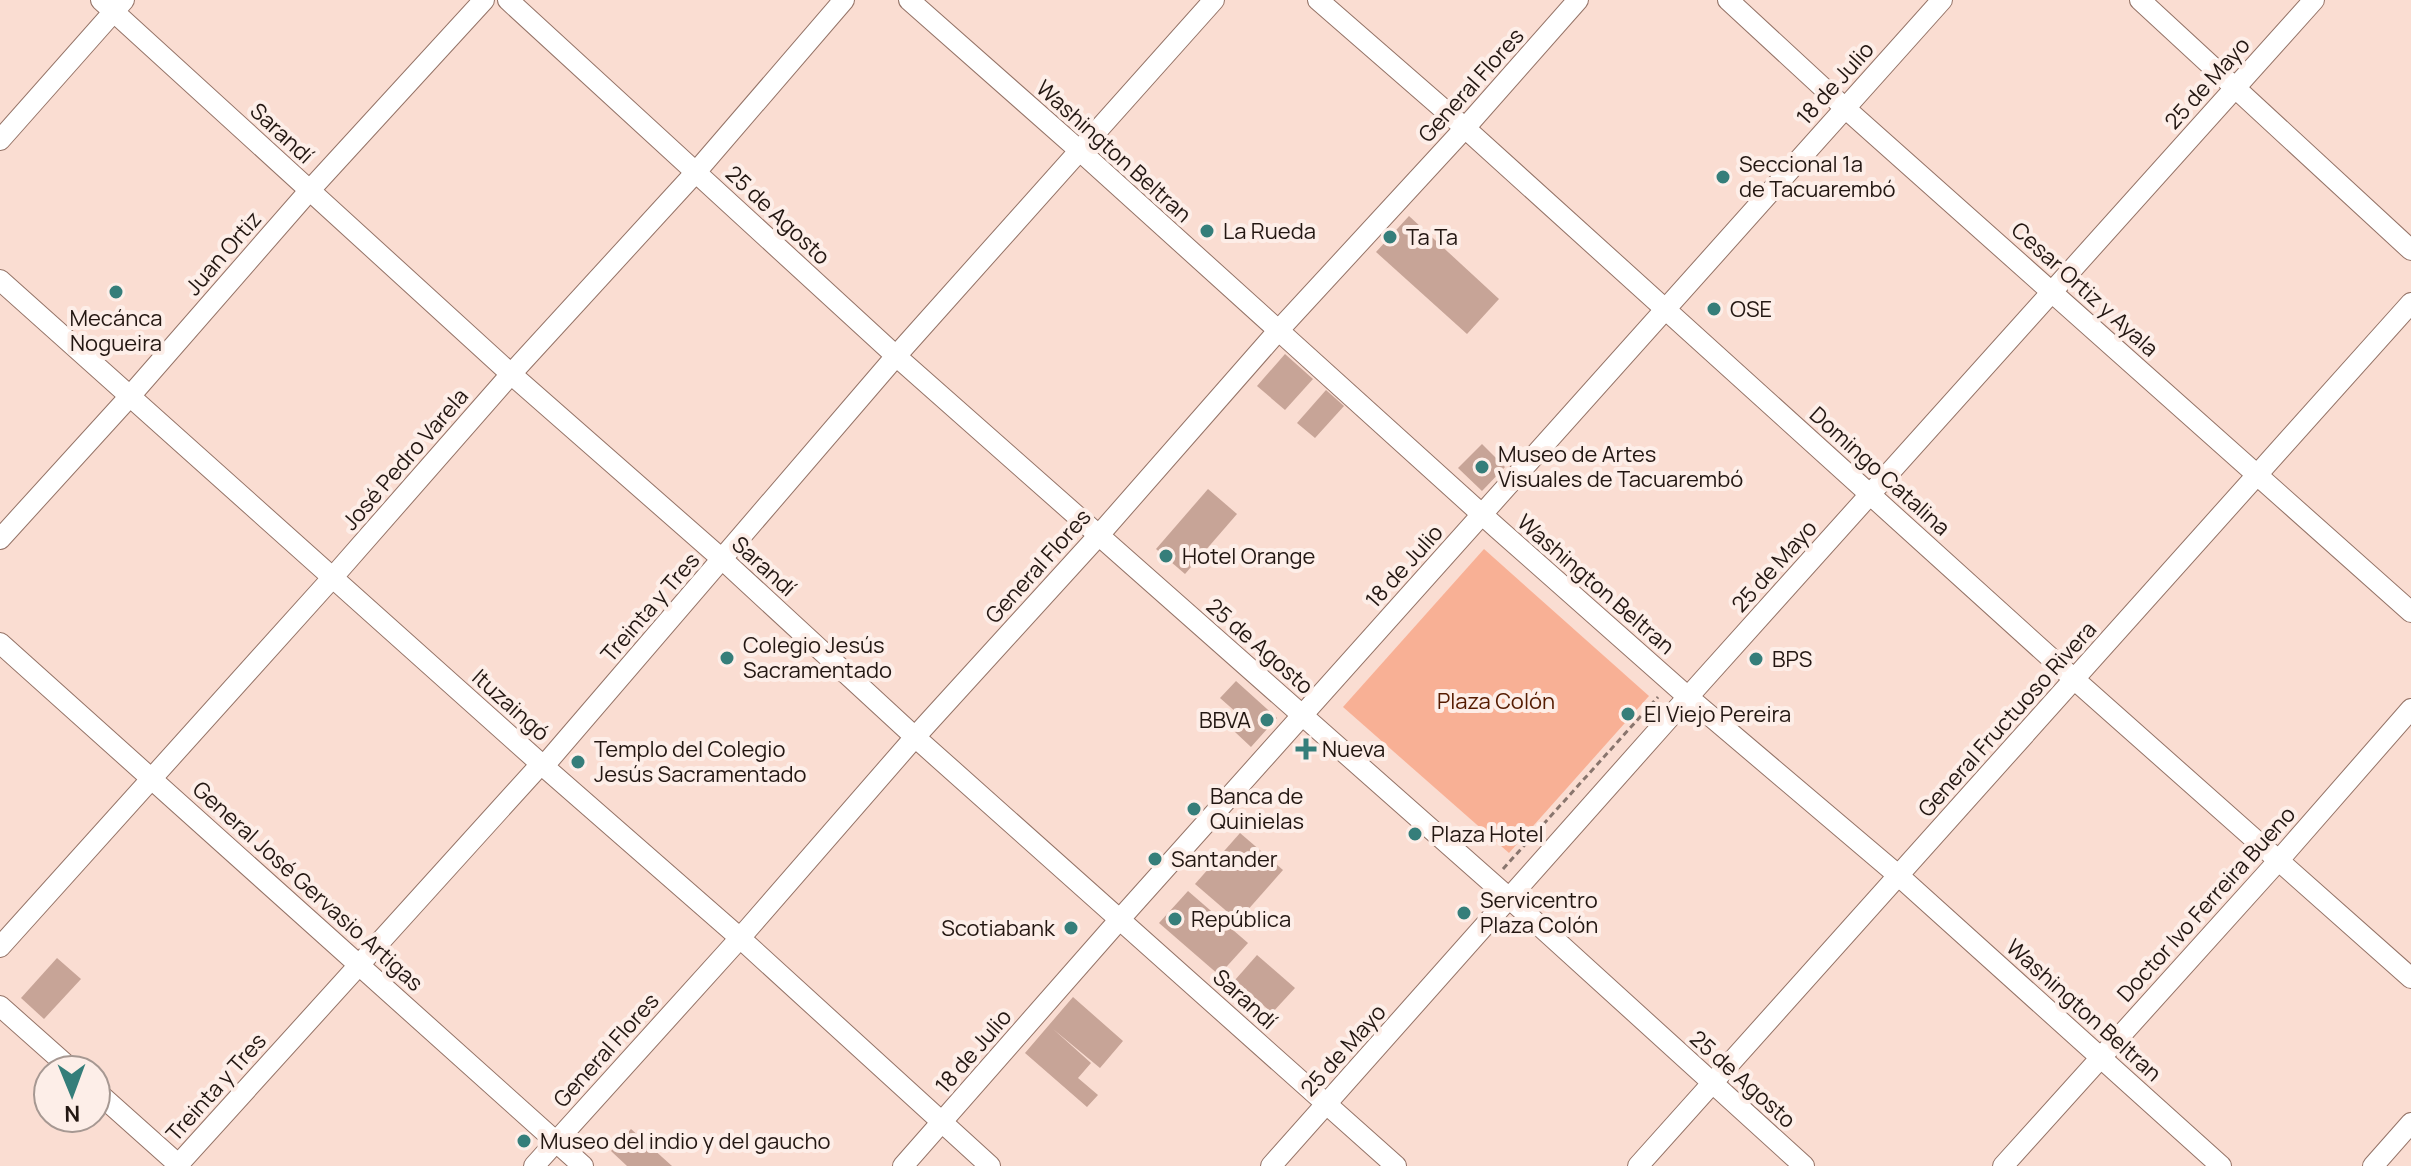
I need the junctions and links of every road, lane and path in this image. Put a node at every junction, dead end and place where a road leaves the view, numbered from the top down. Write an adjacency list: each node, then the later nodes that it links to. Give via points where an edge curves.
1 (484, 0): 19 (street, Juan Ortiz)
2 (508, 0): 18 (street, 25 de Agosto)
3 (844, 0): 18 (street, José Pedro Varela)
4 (909, 0): 17 (street, Washington Beltran)
5 (1214, 0): 17 (street, Treinta y Tres)
6 (1318, 0): 15 (street, Domingo Catalina)
7 (1578, 0): 15 (street, General Flores)
8 (1728, 0): 14 (street, Cesar Ortiz y Ayala)
9 (1942, 0): 14 (street, 18 de Julio)
10 (2140, 0): 13 (street)
11 (2314, 0): 13 (street, 25 de Mayo)
12 (113, 4): 16 (street); 19 (street, Sarandí)
13 (2234, 89): 20 (street); 22 (street, 25 de Mayo)
14 (1845, 108): 22 (street, Cesar Ortiz y Ayala); 24 (street, 18 de Julio)
15 (1465, 128): 24 (street, Domingo Catalina); 25 (street, General Flores)
16 (0, 140)
17 (1080, 151): 25 (street, Washington Beltran); 26 (street, Treinta y Tres)
18 (696, 172): 26 (street, 25 de Agosto); 27 (street, José Pedro Varela)
19 (309, 191): 27 (street, Sarandí); 28 (street, Juan Ortiz)
20 (2411, 250)
21 (0, 280): 28 (street, Ituzaingó)
22 (2052, 291): 29 (street, Cesar Ortiz y Ayala); 30 (street, 25 de Mayo)
23 (2411, 303): 29 (street, General Fructuoso Rivera)
24 (1667, 309): 30 (street, Domingo Catalina); 31 (street, 18 de Julio)
25 (1277, 332): 31 (street, Washington Beltran); 32 (street, General Flores)
26 (896, 356): 32 (street, 25 de Agosto); 34 (street, Treinta y Tres)
27 (511, 374): 34 (street, Sarandí); 35 (street, José Pedro Varela)
28 (131, 395): 33 (street, Juan Ortiz); 35 (street, Ituzaingó)
29 (2257, 475): 36 (street, Cesar Ortiz y Ayala); 38 (street, General Fructuoso Rivera)
30 (1871, 496): 38 (street, Domingo Catalina); 40 (street, 25 de Mayo)
31 (1482, 514): 40 (street, Washington Beltran); 42 (street, 18 de Julio)
32 (1099, 535): 42 (street, 25 de Agosto); 43 (street, General Flores)
33 (0, 539)
34 (723, 560): 43 (street, Sarandí); 44 (street, Treinta y Tres)
35 (333, 577): 44 (street, Ituzaingó); 45 (street, José Pedro Varela)
36 (2411, 612)
37 (0, 643): 45 (street, General José Gervasio Artigas)
38 (2074, 679): 46 (street, Domingo Catalina); 48 (street, General Fructuoso Rivera)
39 (1658, 697): 47 (path)
40 (1688, 697): 48 (street, Washington Beltran); 49 (street, 25 de Mayo)
41 (2411, 709): 46 (street, Doctor Ivo Ferreira Bueno)
42 (1304, 716): 49 (street, 25 de Agosto); 50 (street, 18 de Julio)
43 (915, 737): 50 (street, Sarandí); 51 (street, General Flores)
44 (541, 764): 51 (street, Ituzaingó); 53 (street, Treinta y Tres)
45 (151, 778): 52 (street, José Pedro Varela); 53 (street, General José Gervasio Artigas)
46 (2279, 860): 54 (street, Domingo Catalina); 57 (street, Doctor Ivo Ferreira Bueno)
47 (1504, 869)
48 (1899, 876): 57 (street, Washington Beltran); 58 (street, General Fructuoso Rivera)
49 (1509, 898): 58 (street, 25 de Agosto); 59 (street, 25 de Mayo)
50 (1120, 919): 59 (street, Sarandí); 61 (street, 18 de Julio)
51 (740, 938): 61 (street, Ituzaingó); 63 (street, General Flores)
52 (0, 947)
53 (359, 964): 63 (street, General José Gervasio Artigas); 64 (street, Treinta y Tres)
54 (2411, 978)
55 (0, 1006): 56 (street)
56 (54, 1054)
57 (2101, 1057): 73 (street, Doctor Ivo Ferreira Bueno); 74 (street, Washington Beltran)
58 (1711, 1083): 71 (street, General Fructuoso Rivera); 72 (street, 25 de Agosto)
59 (1326, 1104): 69 (street, 25 de Mayo); 70 (street, Sarandí)
60 (112, 1105): 64 (street)
61 (942, 1122): 67 (street, 18 de Julio); 68 (street, Ituzaingó)
62 (2411, 1123): 75 (street)
63 (556, 1142): 65 (street, General Flores); 66 (street, General José Gervasio Artigas)
64 (179, 1165)
65 (534, 1166)
66 (583, 1166)
67 (903, 1166)
68 (990, 1166)
69 (1271, 1166)
70 (1396, 1166)
71 (1638, 1166)
72 (1804, 1166)
73 (2003, 1166)
74 (2221, 1166)
75 (2373, 1166)

